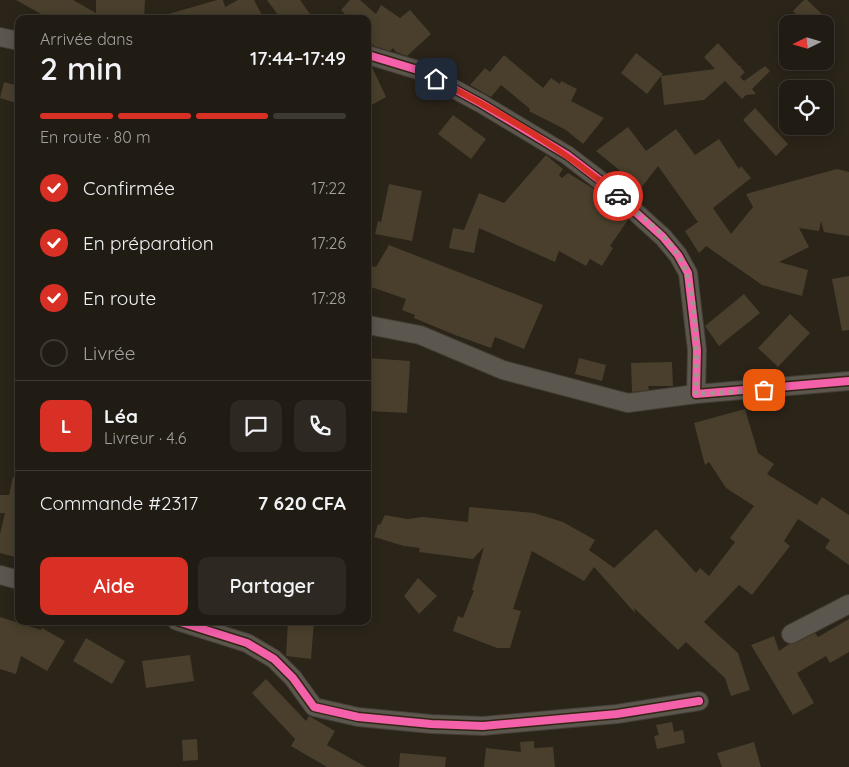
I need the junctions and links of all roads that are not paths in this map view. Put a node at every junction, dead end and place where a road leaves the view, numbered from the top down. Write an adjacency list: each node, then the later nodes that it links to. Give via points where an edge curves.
1 (0, 37): 2 (street)
2 (15, 40)
3 (371, 56): 6 (street, via 421,71 542,140 601,181 664,236 688,273 697,350)
4 (371, 326): 6 (street, via 420,335 503,370 628,403)
5 (849, 381): 6 (street)
6 (696, 394)
7 (0, 575): 8 (street)
8 (15, 579)
9 (849, 604): 11 (street)
10 (191, 625): 12 (street, via 247,643 274,659 314,707 358,717 483,726 617,714)
11 (792, 634)
12 (699, 701)

